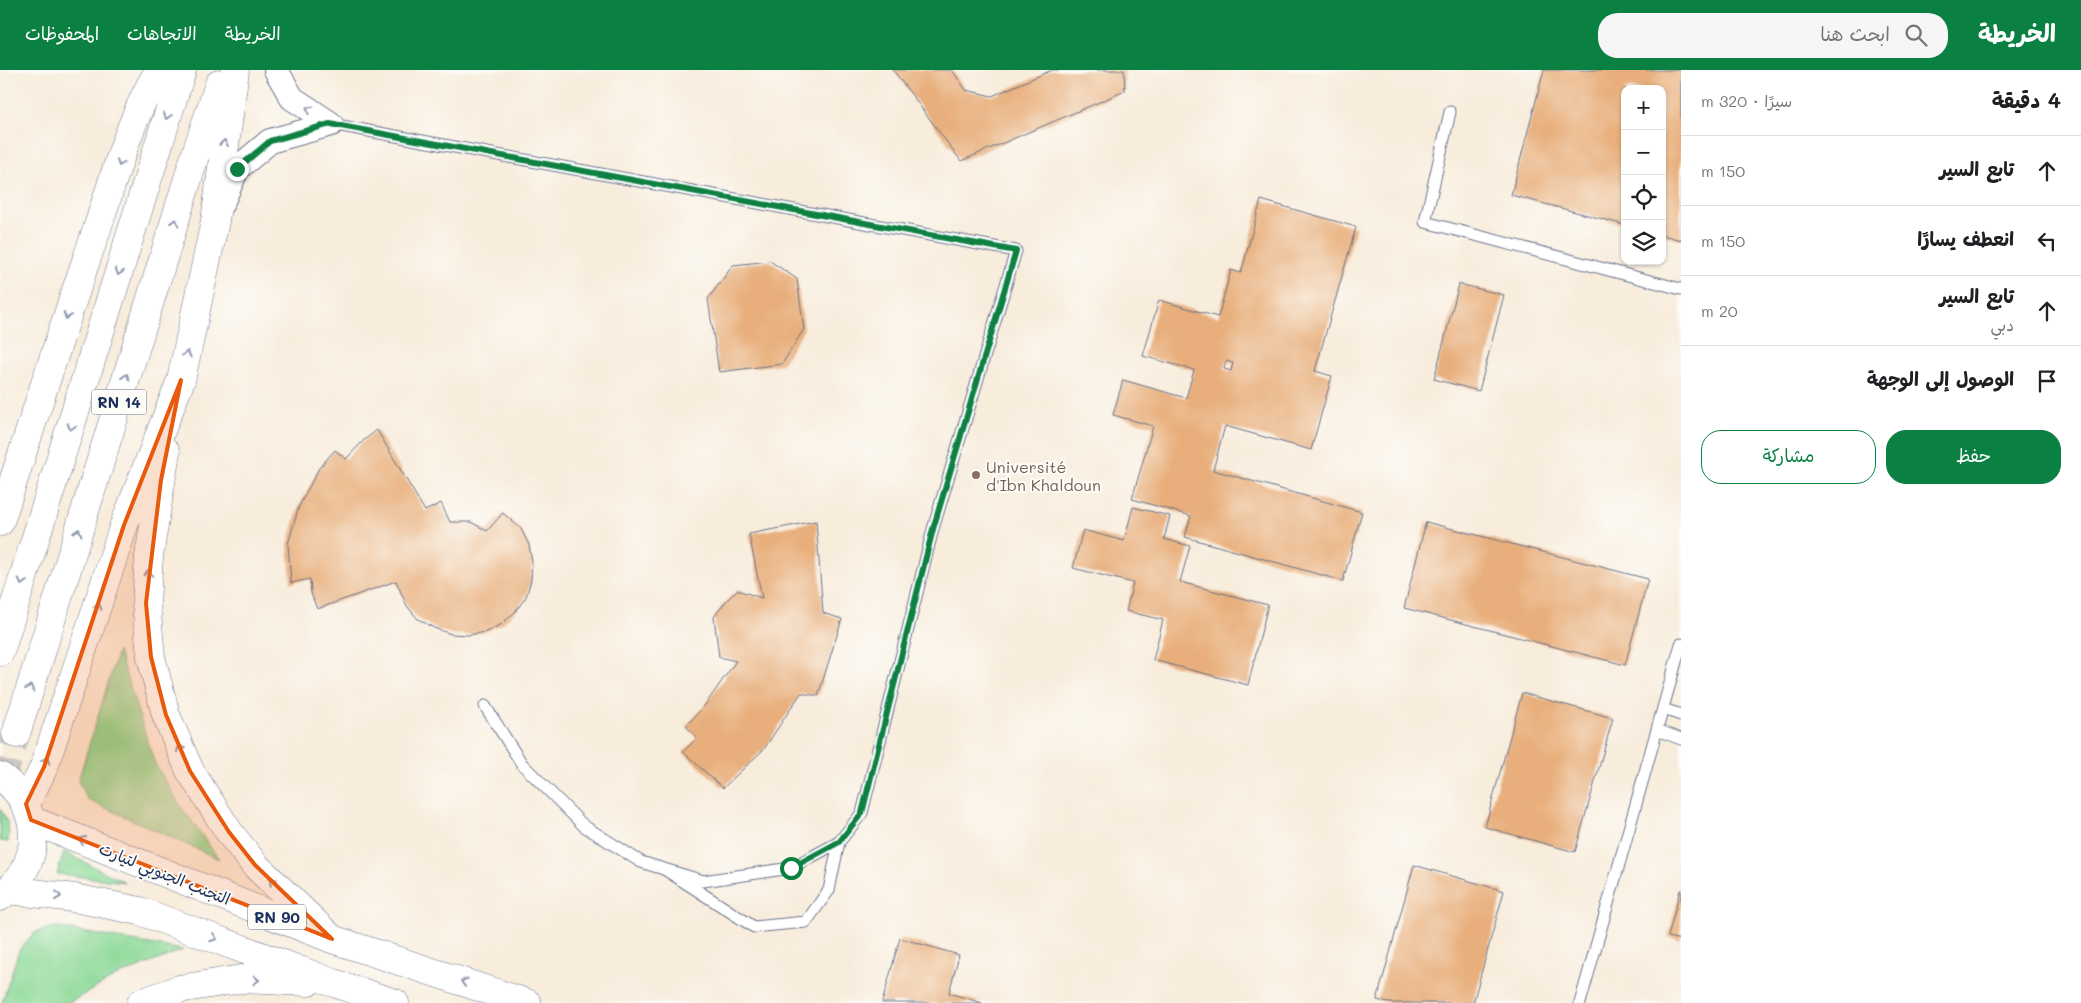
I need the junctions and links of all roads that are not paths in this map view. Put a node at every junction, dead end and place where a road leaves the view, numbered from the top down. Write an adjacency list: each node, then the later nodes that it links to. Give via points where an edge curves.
1 (159, 70): 10 (highway, one-way to 10, via 142,101)
2 (182, 70): 15 (highway, RN 14, one-way to 15)
3 (224, 70): 20 (highway, RN 14, one-way to 3)
4 (235, 70): 8 (highway, one-way to 4)
5 (276, 70): 7 (street, one-way to 5, via 292,98)
6 (1450, 112): 9 (lane, via 1425,222)
7 (330, 124): 8 (street, via 270,141 237,169); 24 (lane, via 1016,251 933,529 862,813)
8 (215, 221): 11 (highway, one-way to 8)
9 (1681, 289)
10 (55, 350): 12 (highway); 13 (highway)
11 (181, 380): 23 (highway, one-way to 11, via 124,525); 27 (highway, one-way to 11, via 255,865 228,832 190,771 166,715 151,658 146,603 159,490)
12 (0, 471)
13 (0, 522)
14 (1681, 644): 17 (lane)
15 (0, 652)
16 (485, 706): 25 (lane, via 522,764 584,826 640,862)
17 (1663, 709): 18 (lane); 19 (lane)
18 (1681, 715)
19 (1657, 730): 21 (lane); 32 (lane)
20 (16, 734)
21 (1681, 739)
22 (0, 776): 23 (highway, via 13,786)
23 (29, 812): 26 (highway, via 33,839 30,858 22,875); 27 (highway, التجنب الجنوبي لتيارت / RN 90, one-way to 23)
24 (839, 842): 25 (lane, via 791,868 703,881); 25 (lane, via 829,890 806,922 754,927)
25 (664, 869)
26 (5, 894): 28 (highway, RN 90, one-way to 28, via 74,898 140,911)
27 (332, 939): 31 (highway, التجنب الجنوبي لتيارت / RN 90, one-way to 27)
28 (334, 983): 29 (highway, one-way to 28, via 179,989 241,979); 30 (highway, RN 90)
29 (141, 1003)
30 (395, 1003)
31 (527, 1003)
32 (1580, 1003)

